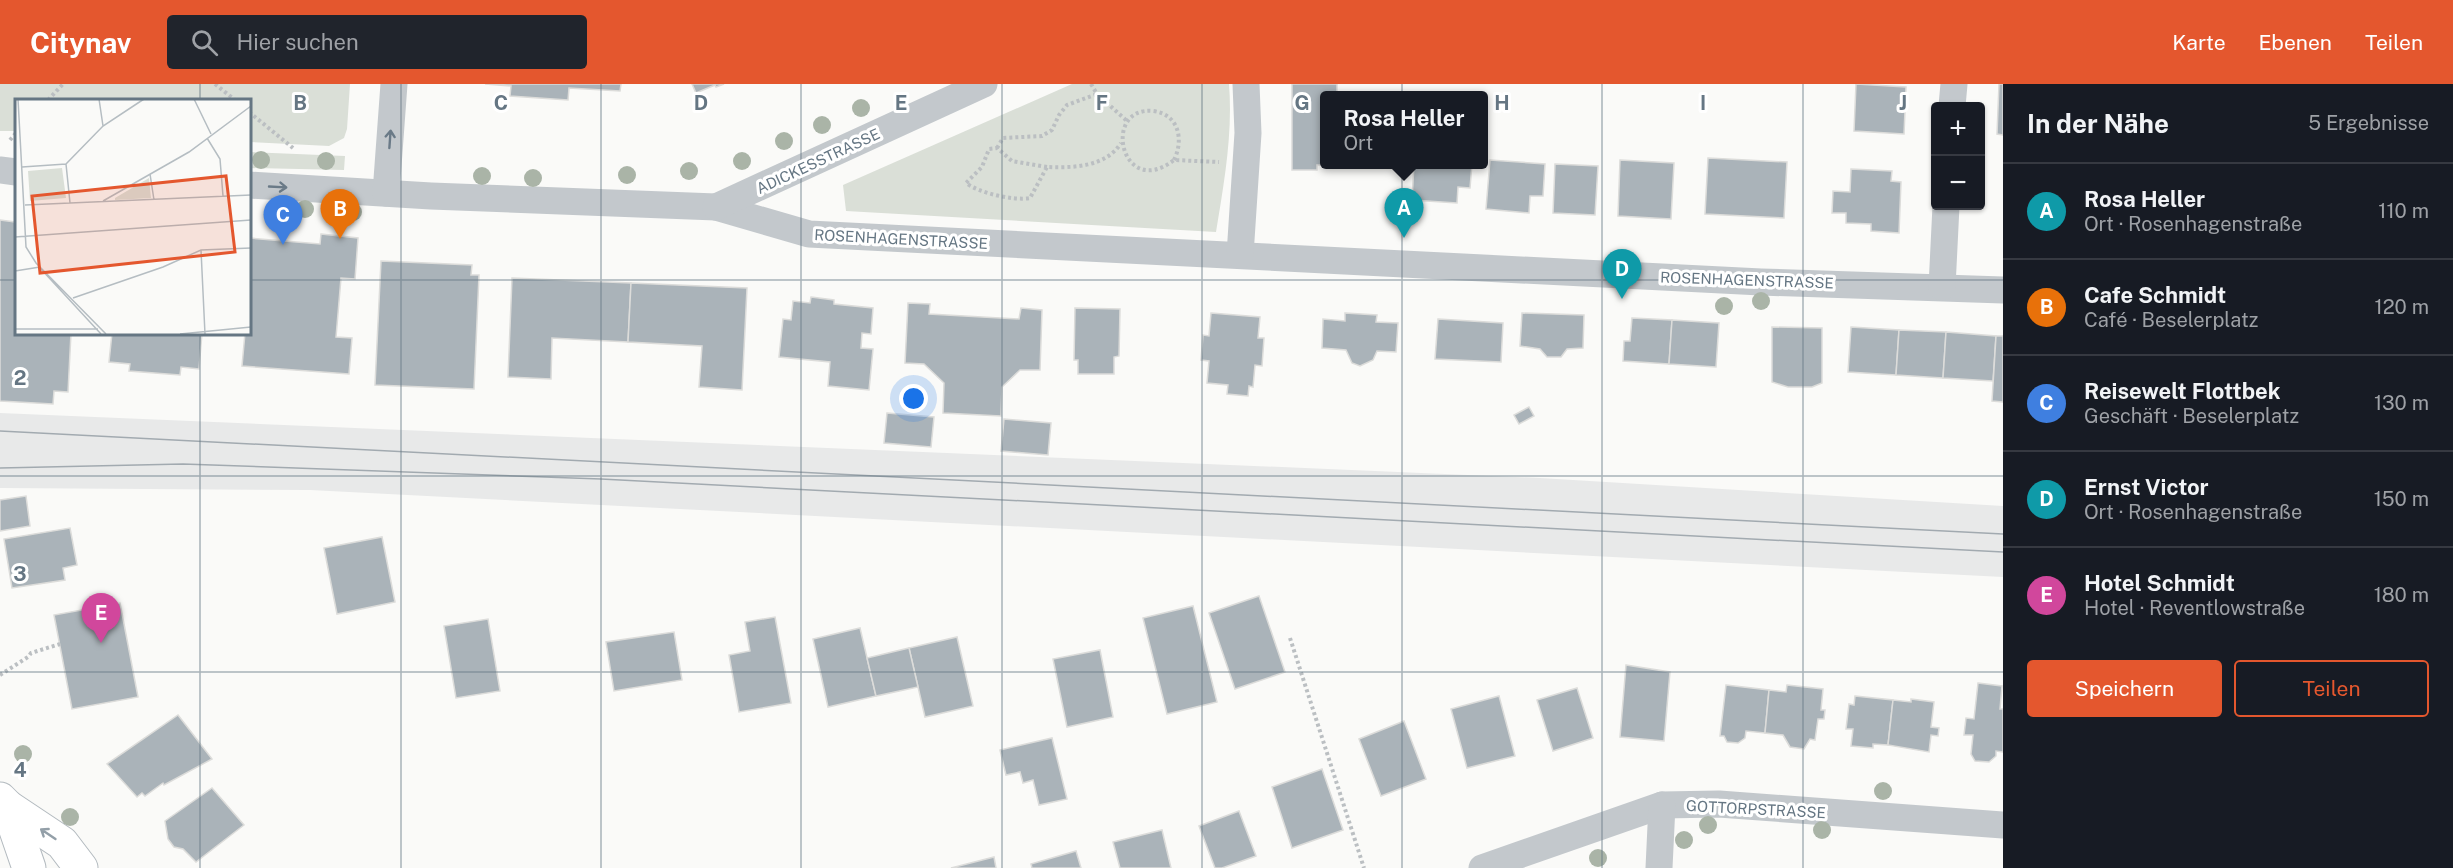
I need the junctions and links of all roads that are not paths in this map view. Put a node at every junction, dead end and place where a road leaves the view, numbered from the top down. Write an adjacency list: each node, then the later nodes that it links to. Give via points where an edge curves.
1 (394, 84): 9 (street, one-way to 1)
2 (984, 84): 10 (street, ADICKESSTRASSE)
3 (1246, 84): 12 (street, via 1248,133)
4 (1954, 84): 5 (street)
5 (1952, 102)
6 (0, 171): 7 (street)
7 (15, 172)
8 (250, 185): 9 (street, ROSENHAGENSTRASSE, one-way to 9)
9 (386, 193): 10 (street, ROSENHAGENSTRASSE)
10 (716, 207): 12 (street, ROSENHAGENSTRASSE, via 808,234)
11 (1947, 210): 13 (street)
12 (1240, 255): 13 (street, ROSENHAGENSTRASSE, via 1761,282)
13 (1942, 287): 14 (street, ROSENHAGENSTRASSE)
14 (2003, 290)
15 (1662, 805): 17 (street, GOTTORPSTRASSE, via 1719,804); 20 (street, GOTTORPSTRASSE); 21 (street)
16 (3, 806): 18 (main road); 19 (main road, one-way to 16, via 62,843)
17 (2003, 825)
18 (29, 868)
19 (81, 868)
20 (1482, 868)
21 (1659, 868)

